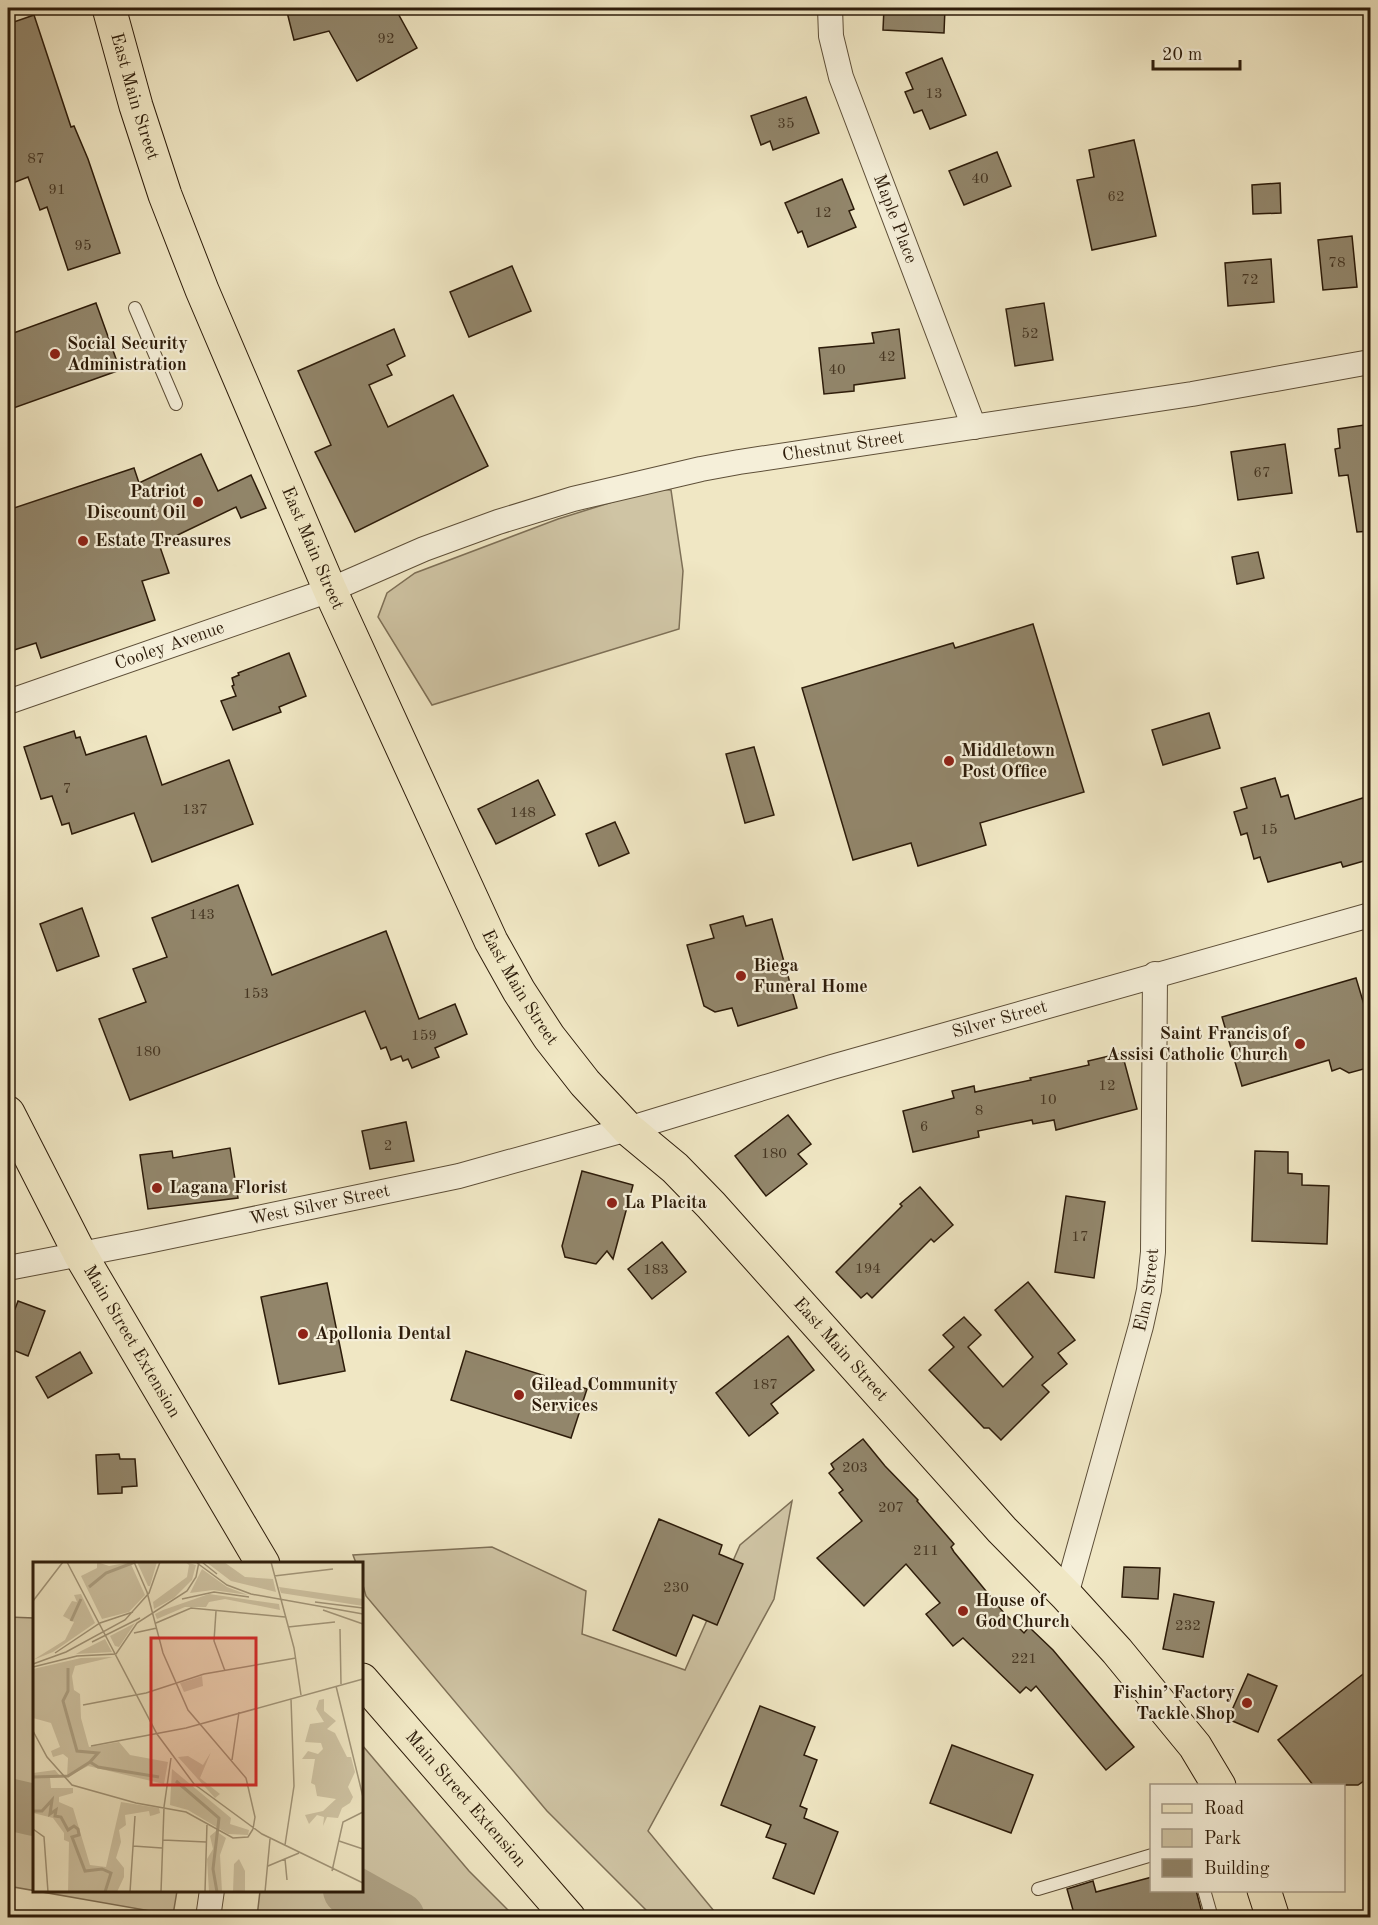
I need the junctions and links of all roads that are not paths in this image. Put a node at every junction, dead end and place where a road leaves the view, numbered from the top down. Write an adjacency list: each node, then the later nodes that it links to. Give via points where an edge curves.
1 (109, 8): 7 (main road, East Main Street, via 165,195 223,342)
2 (830, 8): 6 (street, Maple Place, via 831,36 841,77)
3 (135, 308): 5 (lane)
4 (1371, 362): 6 (street, Chestnut Street)
5 (176, 404)
6 (974, 427): 7 (street, Chestnut Street, via 701,469 573,499 424,549)
7 (330, 590): 8 (street, Cooley Avenue); 12 (main road, East Main Street, via 496,951 549,1037)
8 (8, 702)
9 (1371, 915): 10 (street, Silver Street)
10 (1155, 974): 12 (street, Silver Street); 16 (street, Elm Street, via 1153,1252 1149,1290)
11 (8, 1113): 13 (main road, Main Street Extension)
12 (628, 1129): 13 (street, West Silver Street, via 449,1178); 16 (main road, East Main Street, via 711,1205 1002,1530)
13 (80, 1254): 14 (street, West Silver Street); 15 (main road, Main Street Extension)
14 (8, 1268)
15 (262, 1562)
16 (1066, 1595): 18 (main road, East Main Street, via 1195,1746)
17 (363, 1681): 25 (main road, Main Street Extension)
18 (1217, 1784)
19 (1150, 1856): 20 (lane)
20 (1038, 1890)
21 (212, 1892): 24 (street)
22 (1205, 1892): 26 (lane)
23 (1265, 1892): 27 (main road)
24 (208, 1917)
25 (569, 1917)
26 (1212, 1917)
27 (1273, 1917)

